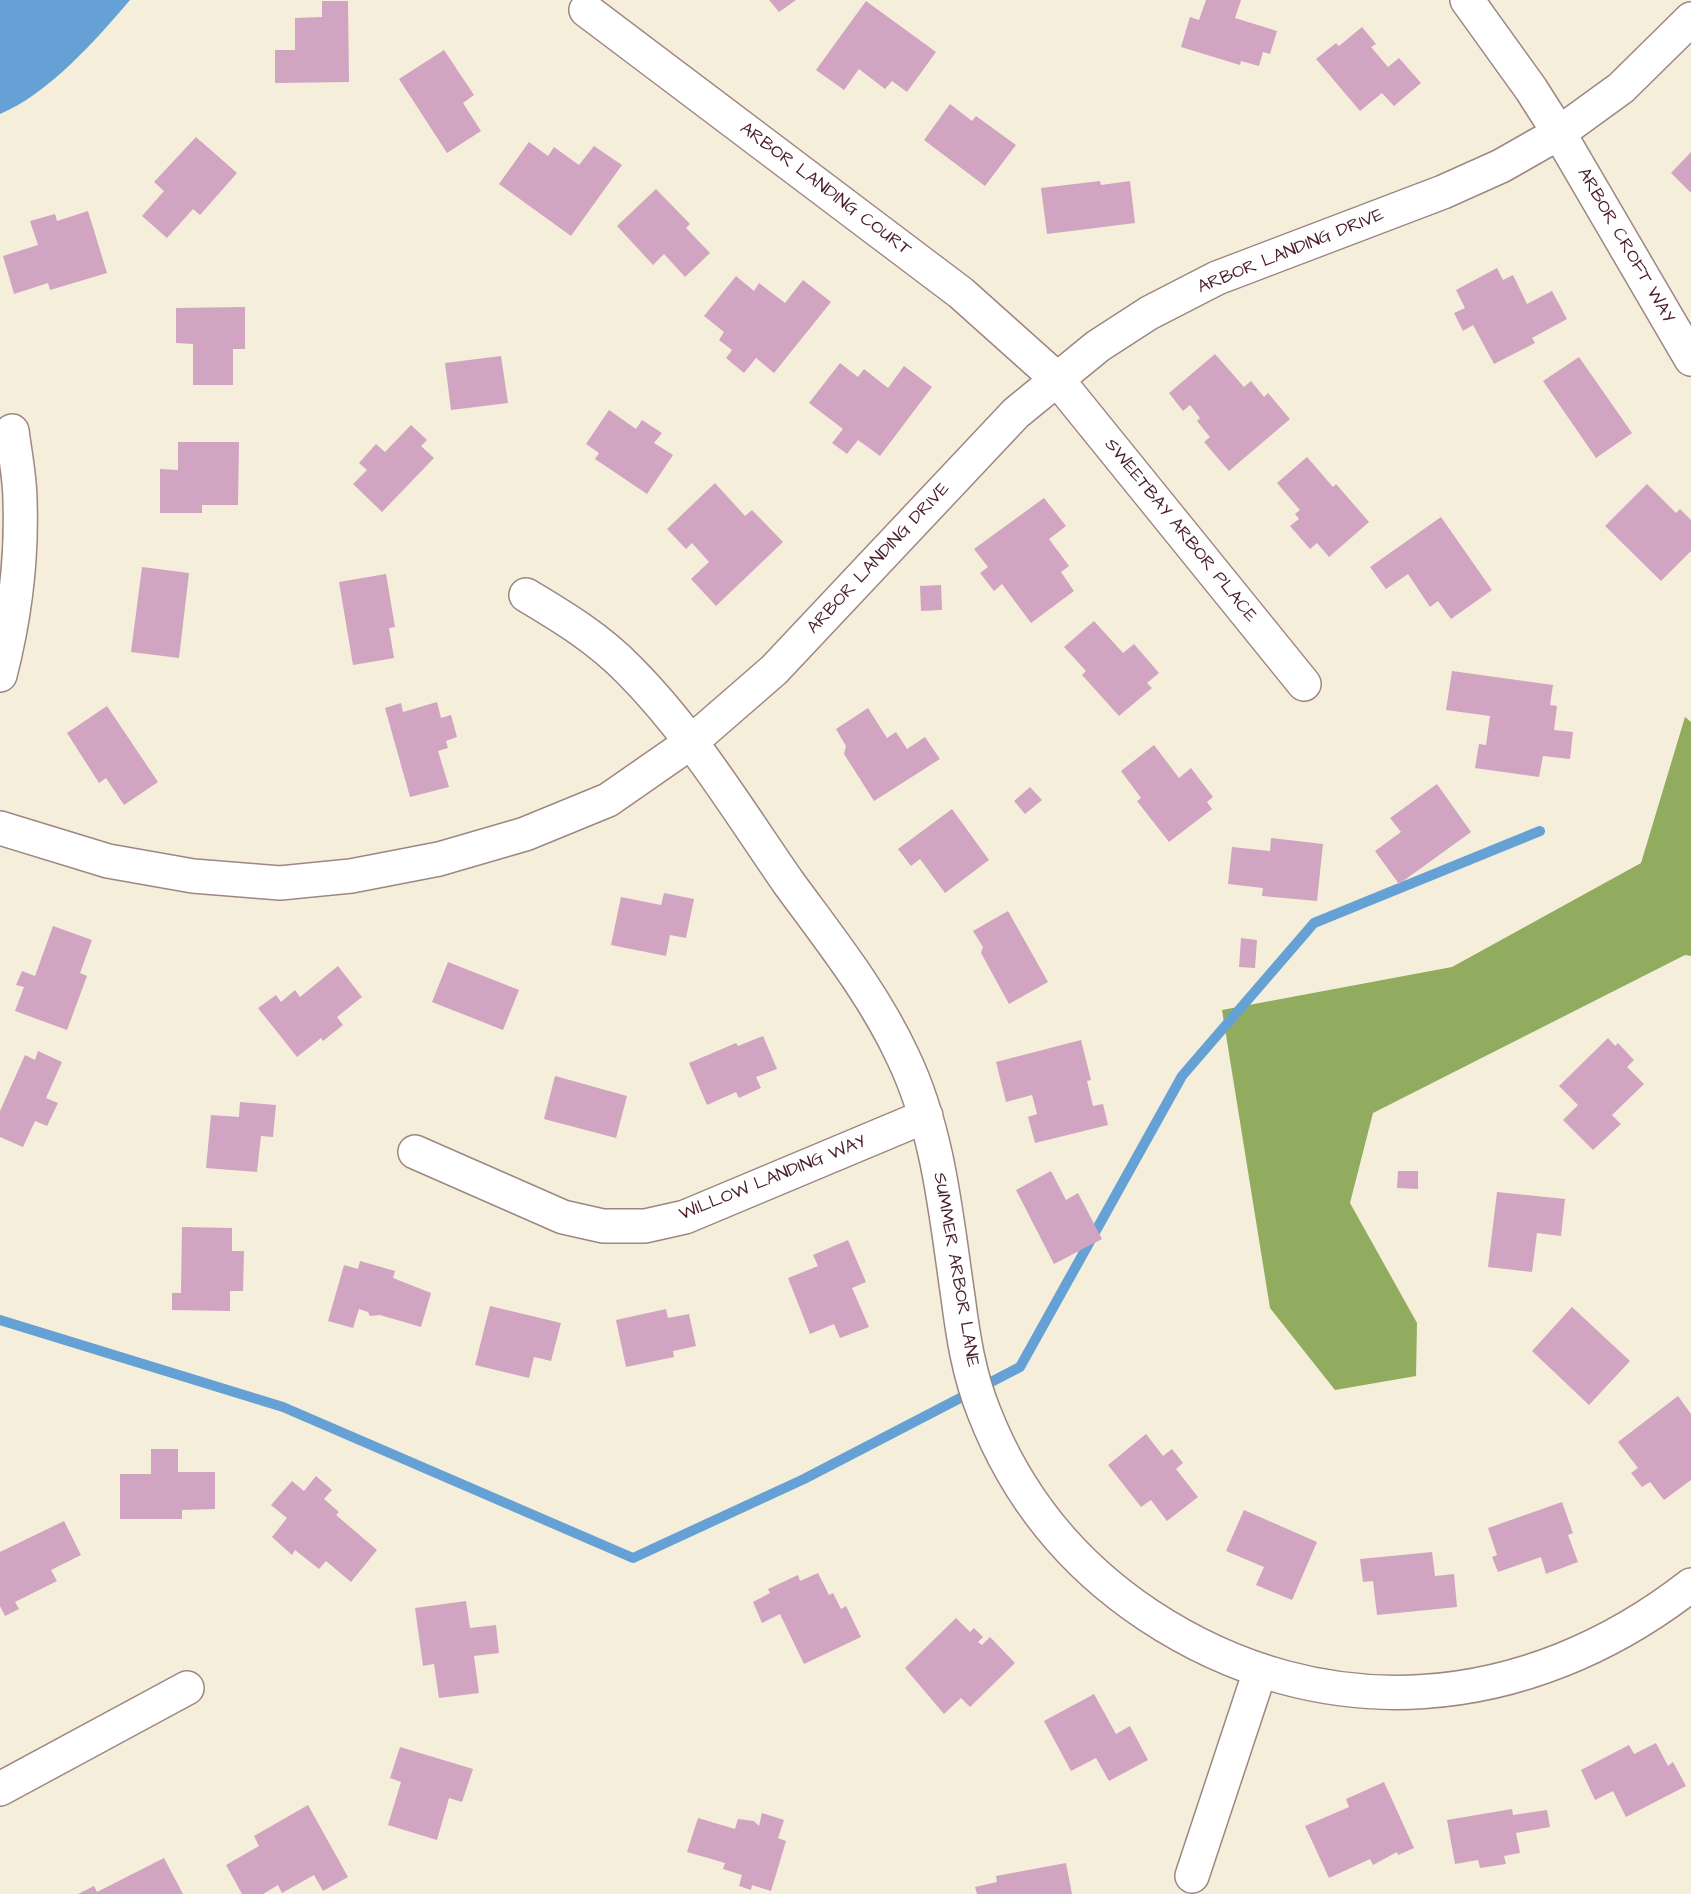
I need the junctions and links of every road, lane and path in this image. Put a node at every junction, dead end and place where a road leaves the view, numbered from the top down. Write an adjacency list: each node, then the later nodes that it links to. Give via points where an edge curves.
1 (1467, 0): 4 (street, ARBOR CROFT WAY)
2 (586, 9): 6 (street, ARBOR LANDING COURT, via 961,293)
3 (1691, 19): 4 (street, ARBOR LANDING DRIVE, via 1621,88)
4 (1559, 133): 5 (street, ARBOR CROFT WAY); 6 (street, ARBOR LANDING DRIVE, via 1501,166 1443,192 1217,278 1149,313)
5 (1691, 359)
6 (1056, 378): 10 (street, SWEETBAY ARBOR PLACE); 11 (street, ARBOR LANDING DRIVE, via 1016,413 774,670)
7 (12, 431): 9 (street, via 20,498 20,566 11,632)
8 (526, 595): 11 (street, SUMMER ARBOR LANE, via 579,627 627,667)
9 (0, 675)
10 (1304, 684)
11 (690, 743): 12 (street, ARBOR LANDING DRIVE, via 608,800 525,834 439,859 351,876 280,883 193,876 108,861); 13 (street, SUMMER ARBOR LANE, via 874,1003 904,1059)
12 (0, 828)
13 (926, 1116): 14 (street, WILLOW LANDING WAY, via 685,1217 645,1226 603,1226 563,1217); 16 (street, SUMMER ARBOR LANE, via 941,1181 966,1353 983,1410 1008,1466 1040,1517 1072,1554 1120,1596 1174,1632)
14 (416, 1152)
15 (1691, 1584): 16 (street, SUMMER ARBOR LANE, via 1650,1614 1594,1646 1535,1670 1475,1686 1414,1693 1365,1692 1305,1684)
16 (1260, 1671): 19 (street)
17 (187, 1688): 18 (street)
18 (0, 1789)
19 (1192, 1876)

